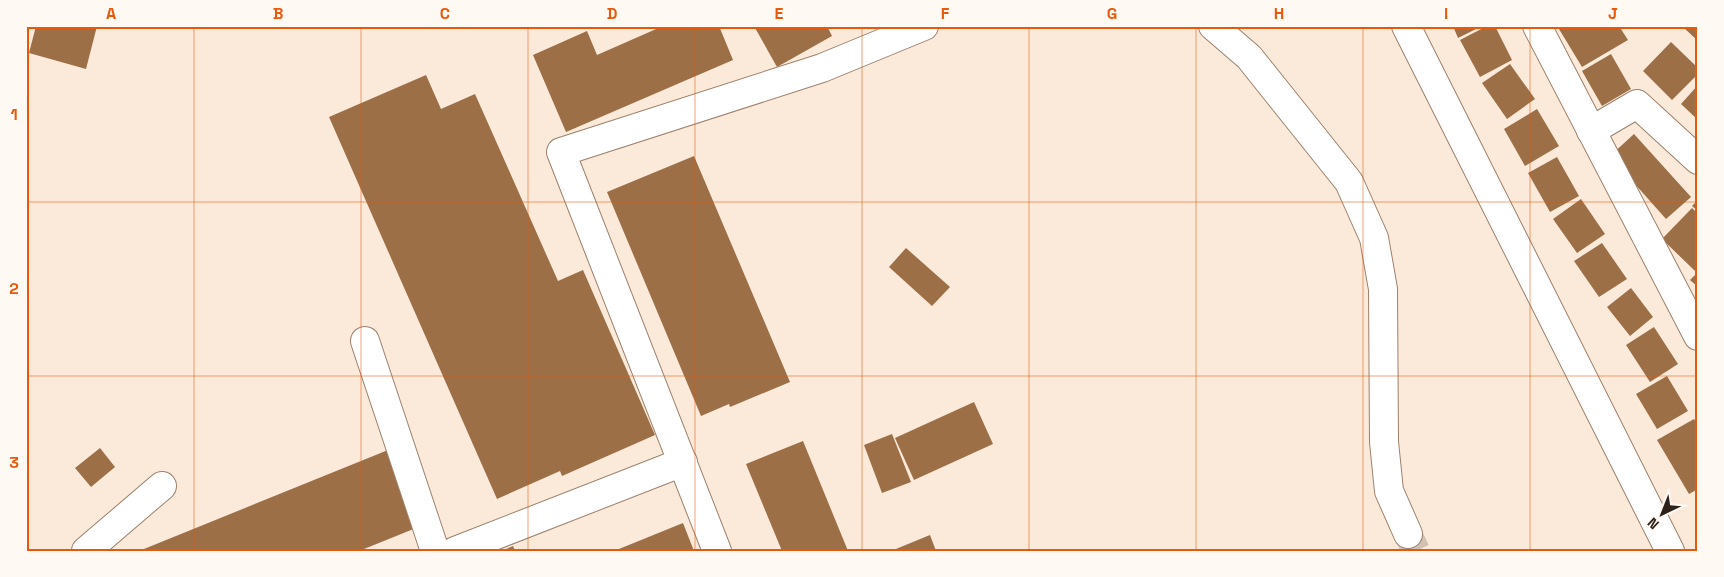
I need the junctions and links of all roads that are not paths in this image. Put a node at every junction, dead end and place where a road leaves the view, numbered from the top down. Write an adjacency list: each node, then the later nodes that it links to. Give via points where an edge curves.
1 (924, 26): 9 (street, via 822,68 561,152)
2 (1213, 26): 11 (street, via 1249,56 1349,182 1374,238 1383,289 1384,442 1389,491)
3 (1406, 26): 16 (street)
4 (1537, 26): 5 (street)
5 (1591, 131): 6 (street, via 1637,104); 7 (street)
6 (1698, 160)
7 (1698, 336)
8 (365, 341): 13 (street)
9 (683, 462): 14 (street); 15 (street)
10 (162, 486): 12 (street)
11 (1408, 534)
12 (86, 551)
13 (435, 551)
14 (455, 551)
15 (718, 551)
16 (1670, 551)

